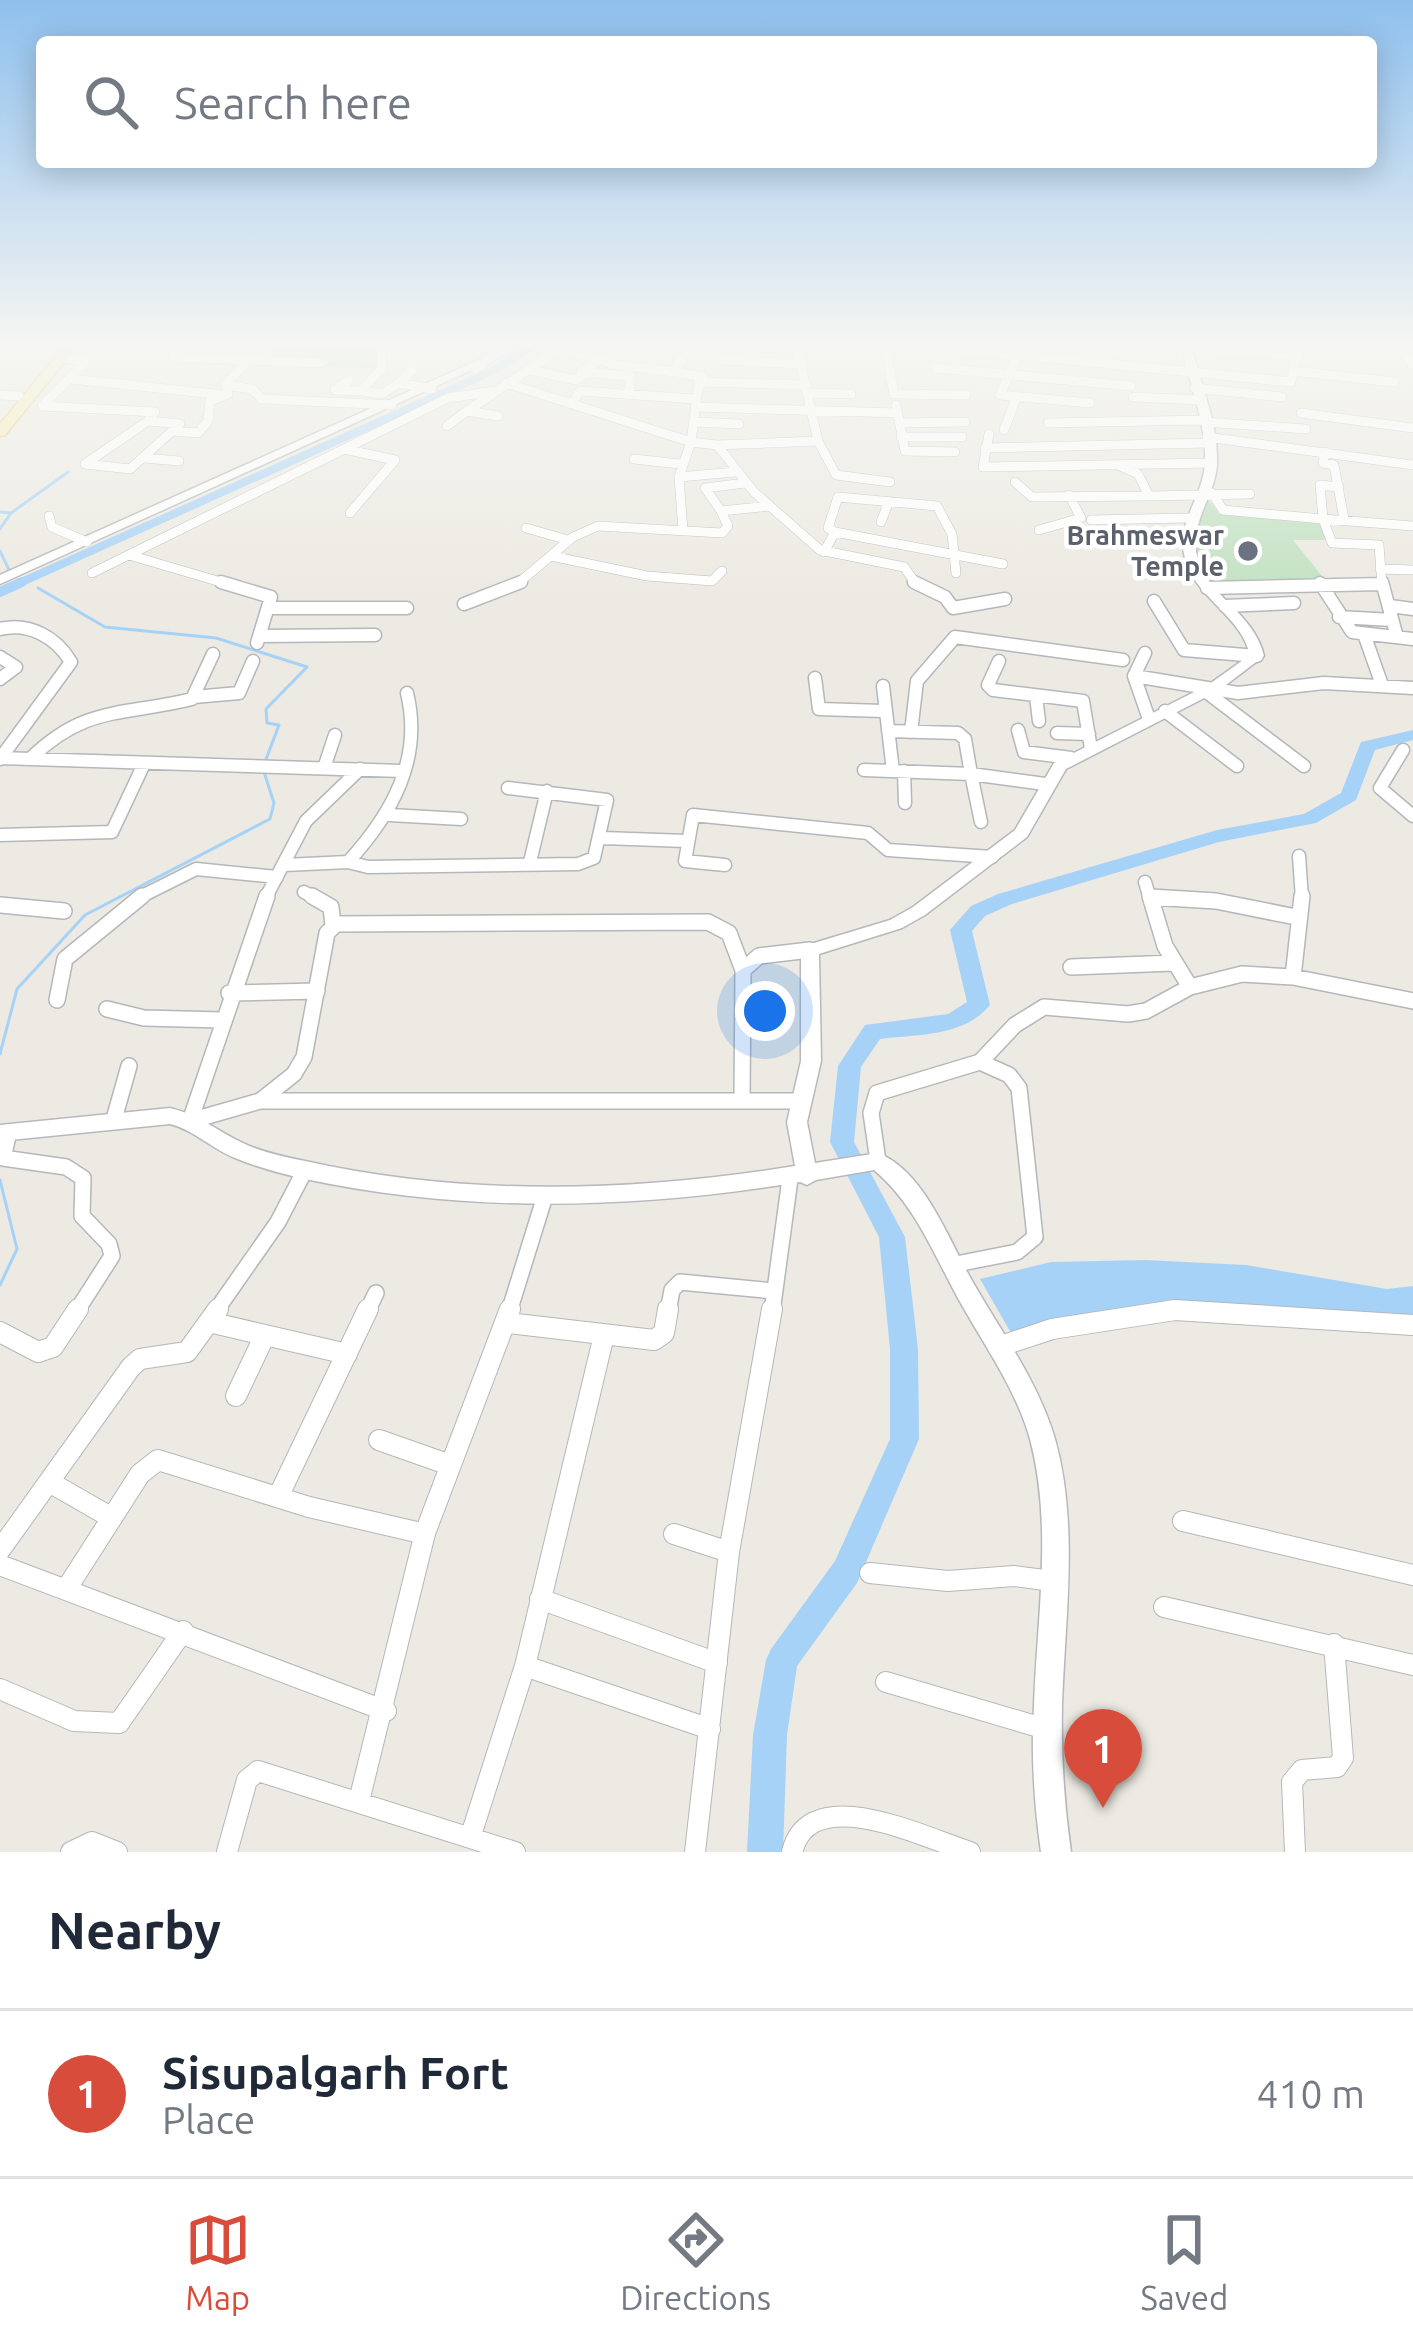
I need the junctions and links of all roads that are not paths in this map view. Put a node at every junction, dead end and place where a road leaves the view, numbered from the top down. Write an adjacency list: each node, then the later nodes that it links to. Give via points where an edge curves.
1 (134, 430): 25 (street, via 86,464 130,469)
2 (200, 430): 11 (street)
3 (335, 430): 65 (street)
4 (382, 430): 22 (street)
5 (657, 430): 13 (street)
6 (693, 430): 18 (street)
7 (817, 430): 17 (street)
8 (900, 430): 15 (street)
9 (1195, 430): 12 (street)
10 (1235, 430): 12 (street)
11 (173, 431): 25 (street)
12 (1206, 431): 20 (street); 24 (street); 29 (street)
13 (668, 434): 18 (street); 27 (street)
14 (989, 434): 21 (street)
15 (901, 437): 16 (street); 23 (street, via 905,451)
16 (962, 437)
17 (818, 441): 19 (street); 35 (street)
18 (691, 442): 19 (street); 30 (street)
19 (716, 445): 34 (street)
20 (1082, 446): 21 (street); 31 (street)
21 (986, 448): 31 (street, via 983,467)
22 (344, 449): 50 (street, via 395,460); 68 (street)
23 (955, 452)
24 (1325, 452): 33 (street); 40 (street)
25 (144, 458): 28 (street)
26 (634, 459): 27 (street)
27 (647, 460): 30 (street)
28 (179, 461)
29 (1211, 463): 32 (street); 41 (street)
30 (680, 464): 36 (street)
31 (1095, 465): 32 (street)
32 (1118, 465): 44 (street, via 1138,474)
33 (1413, 465)
34 (735, 472): 36 (street); 39 (street)
35 (836, 475): 37 (street); 45 (street)
36 (680, 477): 61 (street)
37 (890, 482)
38 (1015, 482): 43 (street, via 1031,497)
39 (745, 483): 47 (street); 49 (street, via 705,488)
40 (1339, 487): 53 (street, via 1320,485); 56 (street)
41 (1209, 493): 42 (street); 44 (street); 52 (street); 53 (street, via 1223,510)
42 (1250, 494)
43 (1069, 495): 44 (street); 60 (street, via 1081,518)
44 (1150, 496)
45 (849, 497): 46 (street); 62 (street, via 837,498 828,528)
46 (889, 501): 57 (street); 70 (street, via 941,508)
47 (770, 506): 49 (street); 67 (street)
48 (1111, 506): 55 (street)
49 (722, 511): 61 (street, via 728,530)
50 (350, 513)
51 (49, 516): 65 (street, via 52,527)
52 (1188, 518): 55 (street); 80 (street, via 1190,557)
53 (1324, 519): 56 (street); 72 (street, via 1332,543 1379,545)
54 (1091, 520): 55 (street)
55 (1118, 520)
56 (1344, 520): 58 (street)
57 (881, 522)
58 (1413, 526)
59 (526, 527): 64 (street)
60 (1039, 530)
61 (683, 531): 64 (street, via 602,526)
62 (835, 532): 66 (street); 67 (street)
63 (922, 536): 66 (street)
64 (568, 541): 69 (street)
65 (87, 542): 77 (street)
66 (916, 550): 70 (street)
67 (824, 552): 81 (street, via 904,567 917,586 953,608)
68 (129, 555): 75 (street); 86 (street, via 265,594)
69 (550, 556): 73 (street, via 683,580 712,581); 84 (street, via 517,585 484,589)
70 (955, 557): 71 (street); 76 (street)
71 (1003, 564)
72 (1380, 569): 74 (street); 79 (street)
73 (722, 571)
74 (1413, 571)
75 (92, 573)
76 (956, 573)
77 (0, 580)
78 (1319, 584): 79 (street); 80 (street); 90 (street)
79 (1382, 584): 89 (street)
80 (1207, 588): 85 (street)
81 (1005, 599)
82 (1154, 601): 97 (street, via 1184,650)
83 (1294, 603): 85 (street)
84 (464, 604)
85 (1225, 606): 97 (street, via 1249,632)
86 (272, 608): 87 (street); 93 (street, via 258,639)
87 (407, 608)
88 (1413, 609): 89 (street)
89 (1391, 613): 90 (street); 94 (street)
90 (1339, 617): 92 (street)
91 (0, 629): 122 (street, via 27,627 71,662)
92 (1364, 634): 94 (street); 105 (street)
93 (375, 635)
94 (1408, 641)
95 (1145, 653): 102 (street)
96 (213, 654): 111 (street)
97 (1257, 656): 108 (street)
98 (0, 657): 104 (street, via 16,668)
99 (999, 661): 110 (street, via 989,688)
100 (1123, 661): 117 (street, via 955,637 917,681)
101 (253, 662): 111 (street, via 236,695)
102 (1134, 676): 108 (street); 113 (street)
103 (815, 678): 112 (street, via 819,709)
104 (0, 679)
105 (1382, 685): 107 (street); 108 (street)
106 (883, 686): 112 (street)
107 (1413, 688)
108 (1209, 690): 113 (street); 127 (street)
109 (407, 693): 131 (street, via 417,721)
110 (1036, 696): 114 (street); 120 (street, via 1083,701)
111 (194, 697): 124 (street, via 84,715)
112 (883, 711): 116 (street)
113 (1157, 715): 120 (street); 126 (street)
114 (1039, 722)
115 (1018, 730): 123 (street, via 1024,752)
116 (888, 731): 117 (street); 132 (street)
117 (910, 732): 133 (street, via 963,735)
118 (1057, 733): 120 (street)
119 (335, 735): 128 (street)
120 (1090, 741): 123 (street)
121 (1403, 750): 139 (street, via 1380,788)
122 (0, 758): 124 (street)
123 (1071, 758): 134 (street)
124 (30, 759): 125 (street)
125 (144, 764): 128 (street); 142 (street, via 112,832)
126 (1237, 766)
127 (1304, 766)
128 (324, 768): 129 (street)
129 (359, 769): 131 (street); 150 (street, via 312,813)
130 (864, 770): 132 (street)
131 (402, 771): 138 (street)
132 (898, 771): 133 (street); 137 (street)
133 (971, 774): 134 (street); 141 (street)
134 (1045, 784): 146 (street, via 1021,833)
135 (508, 788): 136 (street)
136 (547, 790): 143 (street, via 607,800); 148 (street)
137 (905, 802)
138 (390, 815): 140 (street); 147 (street)
139 (1413, 816)
140 (461, 819)
141 (981, 822)
142 (0, 835)
143 (603, 838): 144 (street); 148 (street, via 584,863)
144 (686, 841): 146 (street, via 691,818 703,813 868,832 888,850); 149 (street, via 688,863)
145 (1299, 856): 154 (street)
146 (992, 857): 156 (street, via 896,924)
147 (348, 862): 148 (street); 150 (street)
148 (530, 862)
149 (724, 865)
150 (281, 871): 163 (street); 164 (street, via 196,868 129,903 65,959)
151 (304, 892): 155 (street, via 331,908)
152 (0, 905): 153 (street)
153 (64, 911)
154 (1296, 917): 157 (street, via 1148,890); 160 (street)
155 (333, 926): 159 (street, via 707,922 729,933); 162 (street)
156 (810, 950): 159 (street, via 759,956); 172 (street, via 812,1061)
157 (1173, 963): 158 (street); 161 (street)
158 (1071, 967)
159 (743, 970): 171 (street)
160 (1293, 977): 161 (street, via 1242,974); 165 (street)
161 (1190, 987): 168 (street, via 1128,1014 1044,1007 1015,1024)
162 (317, 991): 163 (street); 170 (street, via 299,1066)
163 (229, 993): 167 (street)
164 (57, 1000)
165 (1413, 1001)
166 (106, 1009): 167 (street)
167 (221, 1020): 174 (street)
168 (980, 1062): 176 (street, via 878,1093); 180 (street, via 1019,1088 1035,1237 1017,1252)
169 (129, 1066): 173 (street)
170 (260, 1101): 171 (street); 174 (street)
171 (742, 1101): 172 (street)
172 (800, 1101): 178 (street, via 796,1122)
173 (114, 1119): 174 (street); 175 (street)
174 (190, 1121): 177 (street, via 239,1151)
175 (4, 1132): 186 (street, via 3,1159 67,1167 82,1178 82,1216 112,1256 53,1347 38,1352)
176 (874, 1161): 178 (street); 180 (street, via 914,1201)
177 (304, 1170): 179 (street, via 462,1194); 183 (street)
178 (808, 1176): 179 (street); 181 (street)
179 (545, 1196): 184 (street)
180 (954, 1270): 189 (street)
181 (774, 1291): 188 (street, via 680,1282 660,1339); 201 (street)
182 (376, 1293): 190 (street)
183 (209, 1322): 187 (street); 194 (street, via 187,1352 131,1367)
184 (508, 1323): 188 (street); 193 (street)
185 (1413, 1324): 189 (street, via 1175,1310)
186 (0, 1332)
187 (265, 1335): 190 (street); 191 (street)
188 (604, 1335): 207 (street)
189 (995, 1343): 205 (street, via 1047,1456)
190 (347, 1354): 195 (street)
191 (236, 1396)
192 (379, 1440): 193 (street)
193 (451, 1465): 198 (street)
194 (51, 1483): 196 (street); 200 (street)
195 (278, 1498): 196 (street, via 158,1460); 198 (street)
196 (112, 1518): 206 (street)
197 (1184, 1521): 204 (street)
198 (425, 1534): 216 (street)
199 (674, 1534): 201 (street)
200 (0, 1550)
201 (729, 1552): 211 (street)
202 (0, 1565): 206 (street)
203 (870, 1573): 205 (street)
204 (1413, 1575)
205 (1052, 1581): 218 (street)
206 (67, 1588): 209 (street)
207 (540, 1599): 211 (street); 213 (street)
208 (1164, 1607): 210 (street)
209 (183, 1631): 215 (street, via 119,1723 102,1728); 216 (street)
210 (1334, 1644): 212 (street); 229 (street, via 1343,1758 1302,1770 1292,1782)
211 (717, 1663): 217 (street)
212 (1413, 1665)
213 (525, 1666): 217 (street); 220 (street)
214 (886, 1682): 218 (street)
215 (1, 1692)
216 (386, 1712): 219 (street)
217 (710, 1730): 225 (street)
218 (1049, 1730): 228 (street)
219 (359, 1801): 220 (street); 223 (street, via 258,1771 247,1780)
220 (471, 1835): 224 (street)
221 (71, 1852): 222 (street, via 92,1841)
222 (117, 1852)
223 (227, 1852)
224 (515, 1852)
225 (695, 1852)
226 (792, 1852): 227 (street, via 797,1832 828,1814)
227 (970, 1852)
228 (1055, 1852)
229 (1295, 1852)

